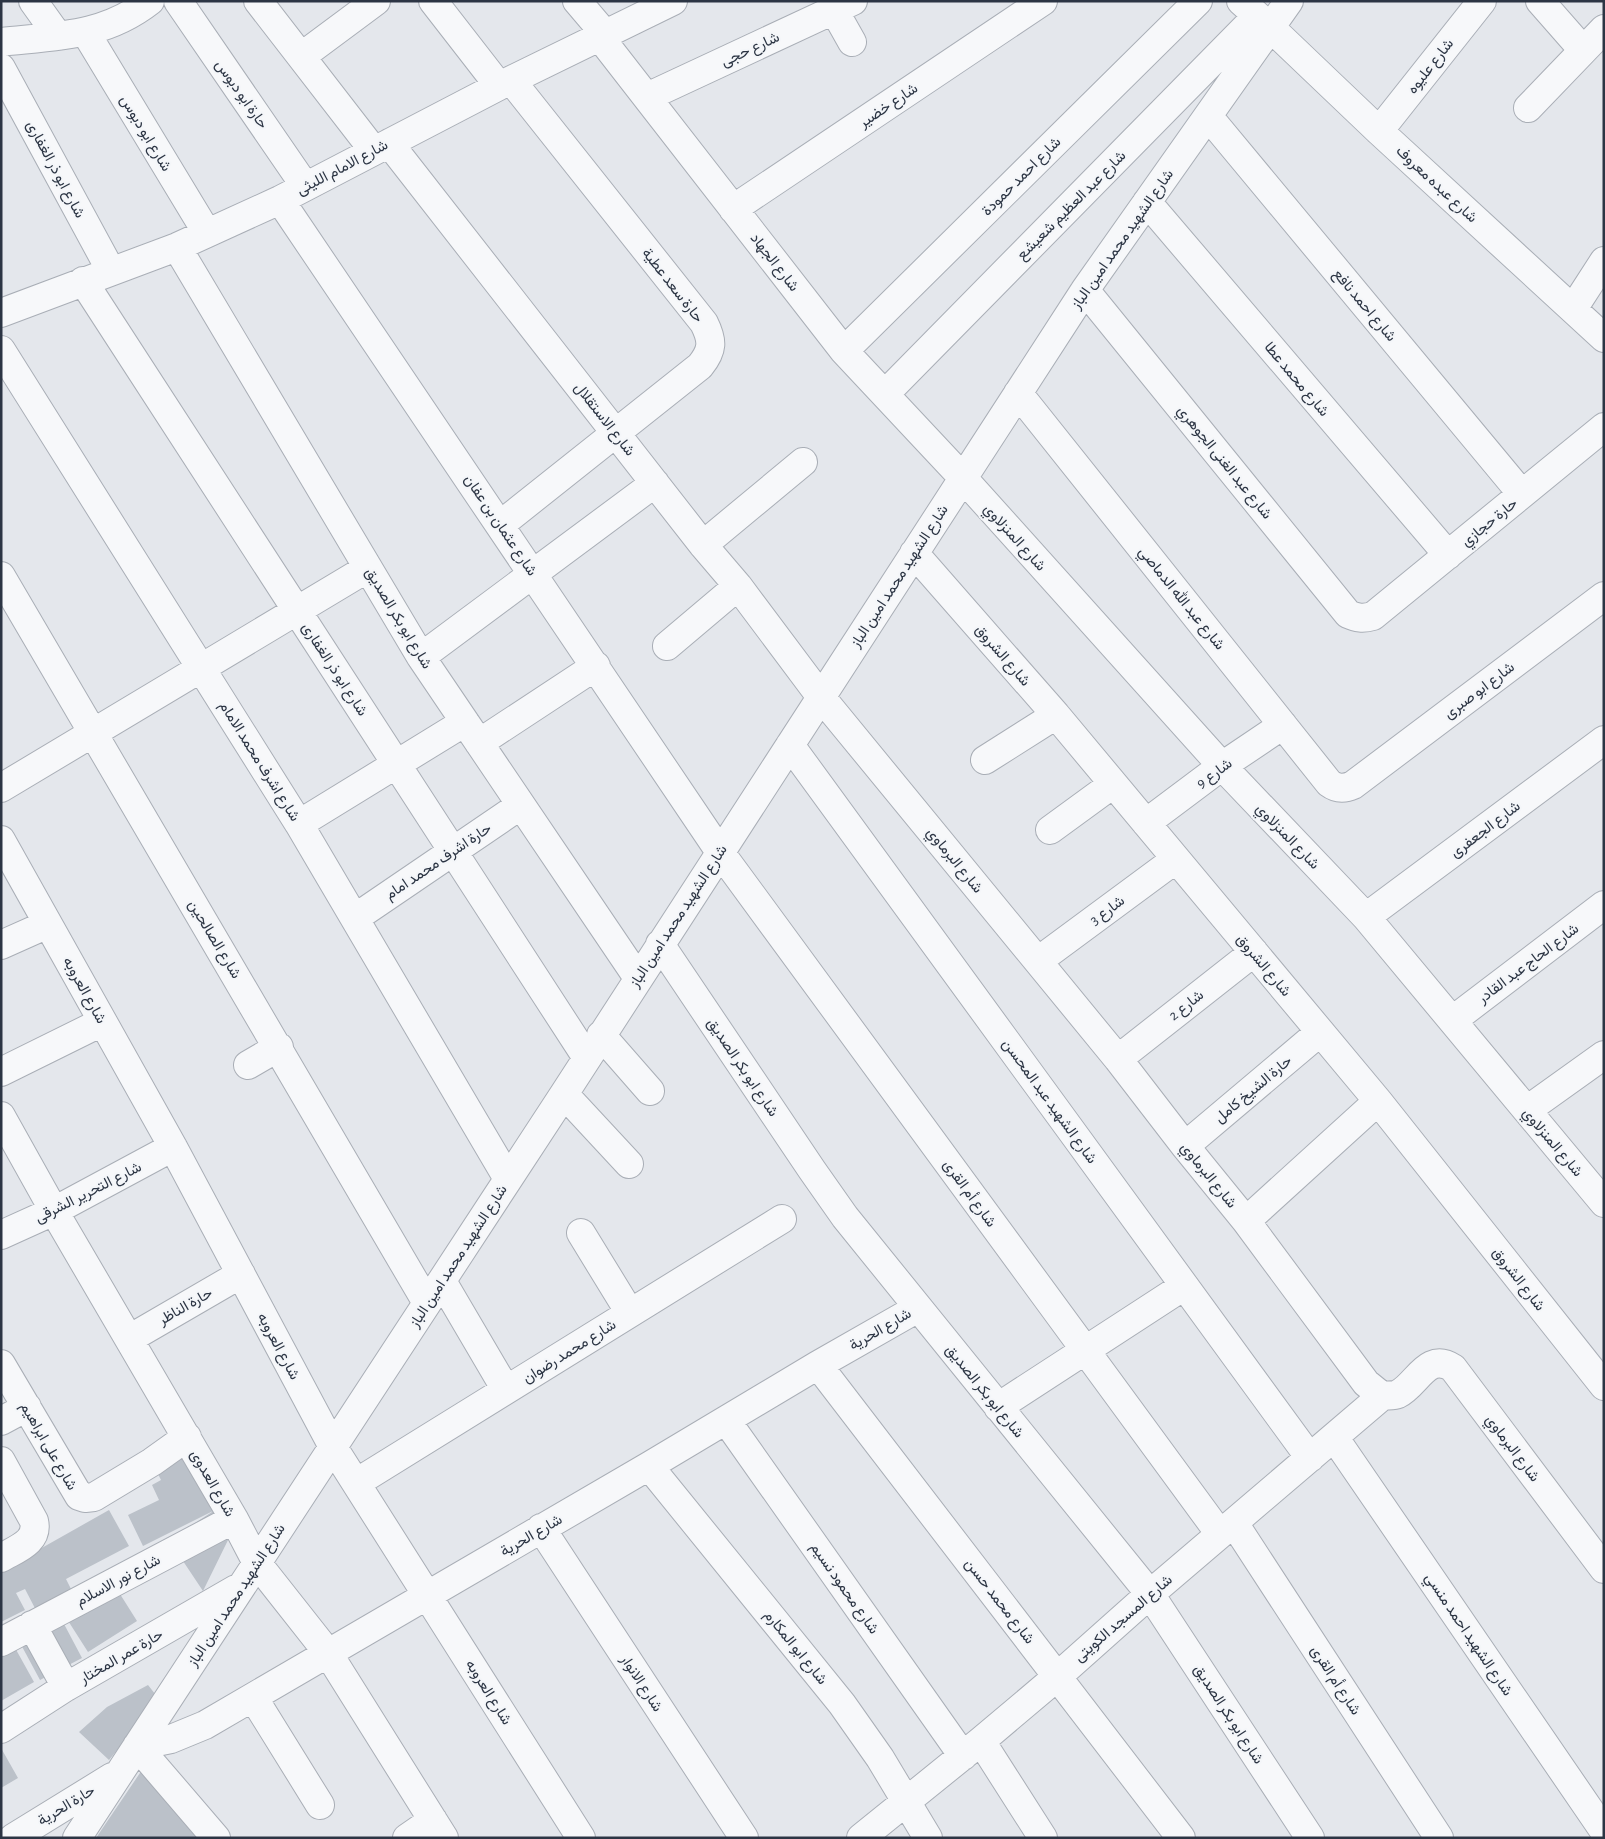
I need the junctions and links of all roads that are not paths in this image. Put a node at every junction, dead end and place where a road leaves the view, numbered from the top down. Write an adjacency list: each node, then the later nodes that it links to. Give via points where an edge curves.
1 (33, 1): 19 (street)
2 (150, 1): 17 (street, via 136,12)
3 (178, 1): 31 (street, حارة ابو دبوس)
4 (258, 1): 23 (street, شارع الاستقلال)
5 (376, 1): 23 (street)
6 (433, 1): 25 (street, حارة سعد عطية)
7 (578, 1): 18 (street, شارع الجهاد)
8 (673, 1): 18 (street, شارع الامام الليثى)
9 (1043, 1): 34 (street, شارع خضير)
10 (1198, 1): 45 (street, شارع احمد حمودة)
11 (1289, 1): 15 (street, شارع الشهيد محمد امين الباز)
12 (1482, 1): 29 (street, شارع عليوه)
13 (1540, 1): 22 (street)
14 (843, 6): 21 (street); 26 (street, شارع حجى)
15 (1256, 15): 28 (street, شارع الشهيد محمد امين الباز); 29 (street, شارع عبده معروف); 47 (street, شارع عبد العظيم شعيشع)
16 (1604, 29): 22 (street)
17 (86, 33): 19 (street); 35 (street, شارع ابو دبوس)
18 (602, 35): 25 (street, شارع الامام الليثى); 26 (street, شارع الجهاد)
19 (58, 36): 20 (street)
20 (1, 42)
21 (852, 42)
22 (1583, 50): 27 (street)
23 (302, 56): 30 (street, شارع الاستقلال)
24 (1, 68): 38 (street, شارع ابو ذر الغفارى)
25 (505, 83): 30 (street, شارع الامام الليثى); 49 (street, حارة سعد عطية, via 704,322 709,333 708,357 700,366)
26 (647, 97): 34 (street, شارع الجهاد)
27 (1528, 108)
28 (1208, 116): 33 (street, شارع الشهيد محمد امين الباز); 53 (street, شارع احمد نافع)
29 (1379, 131): 41 (street, شارع عبده معروف)
30 (381, 147): 31 (street, شارع الامام الليثى); 49 (street, شارع الاستقلال)
31 (305, 186): 32 (street, شارع الامام الليثى)
32 (280, 200): 35 (street, شارع الامام الليثى); 54 (street, شارع عثمان بن عفان)
33 (1147, 202): 40 (street, شارع الشهيد محمد امين الباز); 57 (street, شارع محمد عطا)
34 (733, 209): 45 (street, شارع الجهاد)
35 (207, 233): 36 (street, شارع الامام الليثى)
36 (177, 247): 38 (street, شارع الامام الليثى); 58 (street, شارع ابو بكر الصديق)
37 (1604, 260): 41 (street)
38 (111, 271): 39 (street, شارع الامام الليثى)
39 (83, 281): 42 (street, شارع الامام الليثى); 63 (street, شارع ابو ذر الغفارى)
40 (1085, 290): 46 (street, شارع الشهيد محمد امين الباز); 64 (street, شارع عبد الغنى الجوهري, via 1348,614 1364,619)
41 (1573, 309): 43 (street, شارع عبده معروف)
42 (1, 313)
43 (1604, 338)
44 (1, 350): 68 (street, شارع اشرف محمد الامام)
45 (844, 351): 47 (street, شارع الجهاد)
46 (1018, 393): 51 (street, شارع الشهيد محمد امين الباز); 71 (street, شارع عبد الله الدماصي)
47 (885, 394): 51 (street, شارع الجهاد)
48 (1604, 427): 53 (street, حارة حجازي)
49 (616, 433): 52 (street, شارع الاستقلال); 54 (street, حارة سعد عطية)
50 (803, 462): 55 (street)
51 (963, 478): 56 (street, شارع الشهيد محمد امين الباز); 78 (street, شارع المنزلاوي)
52 (655, 483): 55 (street, شارع الاستقلال); 59 (street)
53 (1522, 494): 57 (street, حارة حجازي)
54 (500, 525): 59 (street, شارع عثمان بن عفان)
55 (704, 545): 61 (street, شارع الاستقلال)
56 (914, 553): 69 (street, شارع الشهيد محمد امين الباز); 70 (street, شارع الشروق)
57 (1448, 555): 64 (street, حارة حجازي)
58 (368, 568): 63 (street); 66 (street, شارع ابو بكر الصديق)
59 (534, 574): 66 (street); 67 (street, شارع عثمان بن عفان)
60 (1, 576): 72 (street, شارع الصالحين)
61 (738, 586): 65 (street); 69 (street, شارع الاستقلال)
62 (1604, 596): 80 (street, شارع ابو صبرى)
63 (297, 610): 68 (street); 77 (street, شارع ابو ذر الغفارى)
64 (1373, 616)
65 (667, 646)
66 (420, 656): 73 (street, شارع ابو بكر الصديق)
67 (596, 666): 73 (street); 88 (street, شارع عثمان بن عفان)
68 (201, 668): 72 (street); 84 (street, شارع اشرف محمد الامام)
69 (821, 697): 75 (street, شارع الشهيد محمد امين الباز); 97 (street, شارع البرماوي)
70 (1056, 715): 76 (street); 79 (street, شارع الشروق)
71 (1283, 725): 78 (street, شارع 9); 80 (street, شارع عبد الله الدماصي, via 1329,783 1341,788)
72 (93, 733): 81 (street); 103 (street, شارع الصالحين)
73 (472, 733): 77 (street); 82 (street, شارع ابو بكر الصديق)
74 (1604, 740): 91 (street, شارع الجعفرى)
75 (790, 745): 88 (street, شارع الشهيد محمد امين الباز); 125 (street, شارع الشهيد عبد المحسن)
76 (985, 760)
77 (397, 766): 84 (street); 87 (street, شارع ابو ذر الغفارى)
78 (1222, 766): 83 (street, شارع 9); 91 (street, شارع المنزلاوي)
79 (1113, 784): 83 (street, شارع الشروق); 85 (street)
80 (1353, 785)
81 (1, 788)
82 (521, 805): 87 (street, حارة اشرف محمد امام); 98 (street, شارع ابو بكر الصديق)
83 (1146, 823): 89 (street, شارع الشروق)
84 (299, 824): 92 (street, شارع اشرف محمد الامام)
85 (1050, 830)
86 (1, 840): 93 (street, شارع العروبه)
87 (453, 851): 92 (street, حارة اشرف محمد امام); 105 (street, شارع ابو ذر الغفارى)
88 (720, 852): 94 (street, شارع الشهيد محمد امين الباز); 130 (street, شارع أم القرى)
89 (1176, 859): 96 (street, شارع الشروق); 97 (street, شارع 3)
90 (1604, 905): 99 (street, شارع الحاج عبد القادر)
91 (1366, 917): 99 (street, شارع المنزلاوي)
92 (355, 918): 117 (street, شارع اشرف محمد الامام)
93 (48, 924): 95 (street); 100 (street, شارع العروبه)
94 (660, 944): 98 (street, شارع الشهيد محمد امين الباز); 127 (street, شارع ابو بكر الصديق, via 812,1170)
95 (1, 945)
96 (1254, 952): 101 (street, شارع الشروق); 106 (street, شارع 2)
97 (1038, 960): 106 (street, شارع البرماوي)
98 (638, 978): 102 (street, شارع الشهيد محمد امين الباز)
99 (1452, 1020): 112 (street, شارع المنزلاوي)
100 (102, 1022): 108 (street); 115 (street, شارع العروبه)
101 (1320, 1032): 111 (street, شارع الشروق); 114 (street, حارة الشيخ كامل)
102 (601, 1035): 105 (street, شارع الشهيد محمد امين الباز); 109 (street)
103 (279, 1047): 107 (street); 126 (street, شارع الصالحين)
104 (1604, 1055): 112 (street)
105 (587, 1058): 110 (street, شارع الشهيد محمد امين الباز)
106 (1118, 1059): 114 (street, شارع البرماوي)
107 (248, 1065)
108 (1, 1072)
109 (650, 1091)
110 (564, 1094): 116 (street); 117 (street, شارع الشهيد محمد امين الباز)
111 (1378, 1101): 121 (street); 133 (street, شارع الشروق)
112 (1527, 1110): 118 (street, شارع المنزلاوي)
113 (1, 1116): 119 (street, شارع العدوى)
114 (1185, 1146): 121 (street, شارع البرماوي)
115 (173, 1147): 119 (street, شارع التحرير الشرقى); 124 (street, شارع العروبه)
116 (629, 1164)
117 (508, 1179): 126 (street, شارع الشهيد محمد امين الباز)
118 (1603, 1199)
119 (54, 1211): 123 (street, شارع التحرير الشرقى); 129 (street, شارع العدوى)
120 (782, 1219): 128 (street, شارع محمد رضوان)
121 (1246, 1221): 135 (street, شارع البرماوي, via 1366,1383)
122 (581, 1233): 128 (street)
123 (1, 1235)
124 (241, 1274): 129 (street, حارة الناظر); 142 (street, شارع العروبه)
125 (1184, 1286): 130 (street); 143 (street, شارع الشهيد عبد المحسن)
126 (434, 1292): 134 (street, شارع الصالحين); 142 (street, شارع الشهيد محمد امين الباز)
127 (918, 1308): 132 (street, شارع الحرية); 137 (street, شارع ابو بكر الصديق)
128 (630, 1313): 134 (street, شارع محمد رضوان)
129 (129, 1339): 140 (street, شارع العدوى)
130 (1086, 1350): 137 (street); 150 (street, شارع أم القرى)
131 (1, 1364): 136 (street, شارع على ابراهيم)
132 (818, 1365): 138 (street, شارع الحرية); 160 (street, شارع محمد حسن)
133 (1604, 1386)
134 (506, 1390): 146 (street, شارع محمد رضوان)
135 (1382, 1396): 141 (street, شارع المسجد الكويتى); 153 (street, شارع البرماوي, via 1397,1394 1430,1365 1439,1363 1453,1368)
136 (27, 1407): 139 (street); 140 (street, شارع على ابراهيم, via 75,1491 85,1498 152,1462)
137 (998, 1407): 155 (street, شارع ابو بكر الصديق)
138 (726, 1420): 145 (street, شارع الحرية); 165 (street, شارع محمود نسيم)
139 (1, 1421)
140 (187, 1437): 148 (street, شارع العدوى)
141 (1334, 1437): 143 (street, شارع المسجد الكويتى); 170 (street, شارع الشهيد احمد منسي)
142 (333, 1447): 146 (street, شارع العروبه); 152 (street, شارع الشهيد محمد امين الباز)
143 (1310, 1458): 150 (street, شارع المسجد الكويتى)
144 (1, 1461): 147 (street)
145 (649, 1466): 149 (street, شارع الحرية); 167 (street, شارع ابو المكارم, via 842,1704)
146 (356, 1483): 156 (street, شارع العروبه)
147 (10, 1499): 151 (street, via 34,1521 34,1534 31,1540)
148 (234, 1519): 152 (street, شارع العدوى); 157 (street, شارع نور الاسلام)
149 (541, 1528): 156 (street, شارع الحرية); 176 (street, شارع الانوار)
150 (1227, 1529): 155 (street, شارع المسجد الكويتى); 182 (street, شارع أم القرى)
151 (1, 1558)
152 (257, 1562): 154 (street, شارع الشهيد محمد امين الباز); 159 (street, شارع العدوى)
153 (1604, 1569)
154 (242, 1586): 161 (street, حارة عمر المختار); 164 (street, شارع الشهيد محمد امين الباز)
155 (1150, 1594): 160 (street, شارع المسجد الكويتى); 181 (street, شارع ابو بكر الصديق)
156 (427, 1595): 159 (street, شارع الحرية); 175 (street, شارع العروبه)
157 (32, 1626): 158 (street, شارع نور الاسلام); 161 (street)
158 (1, 1642)
159 (328, 1653): 162 (street, شارع الحرية); 169 (street, شارع العدوى)
160 (1058, 1676): 165 (street, شارع المسجد الكويتى); 180 (street, شارع محمد حسن)
161 (66, 1687): 163 (street, حارة عمر المختار)
162 (253, 1697): 164 (street, شارع الحرية, via 205,1725 171,1739); 168 (street)
163 (1, 1729)
164 (137, 1746): 166 (street, شارع الشهيد محمد امين الباز); 173 (street)
165 (972, 1748): 167 (street, شارع المسجد الكويتى); 179 (street, شارع محمود نسيم)
166 (120, 1773): 171 (street, حارة الحرية); 172 (street, شارع الشهيد محمد امين الباز)
167 (906, 1802): 177 (street, شارع المسجد الكويتى); 178 (street, شارع ابو المكارم)
168 (320, 1805)
169 (439, 1829): 174 (street)
170 (1604, 1830)
171 (13, 1838)
172 (77, 1838)
173 (216, 1838)
174 (407, 1838)
175 (581, 1838)
176 (744, 1838)
177 (862, 1838)
178 (928, 1838)
179 (1043, 1838)
180 (1181, 1838)
181 (1310, 1838)
182 (1439, 1838)

